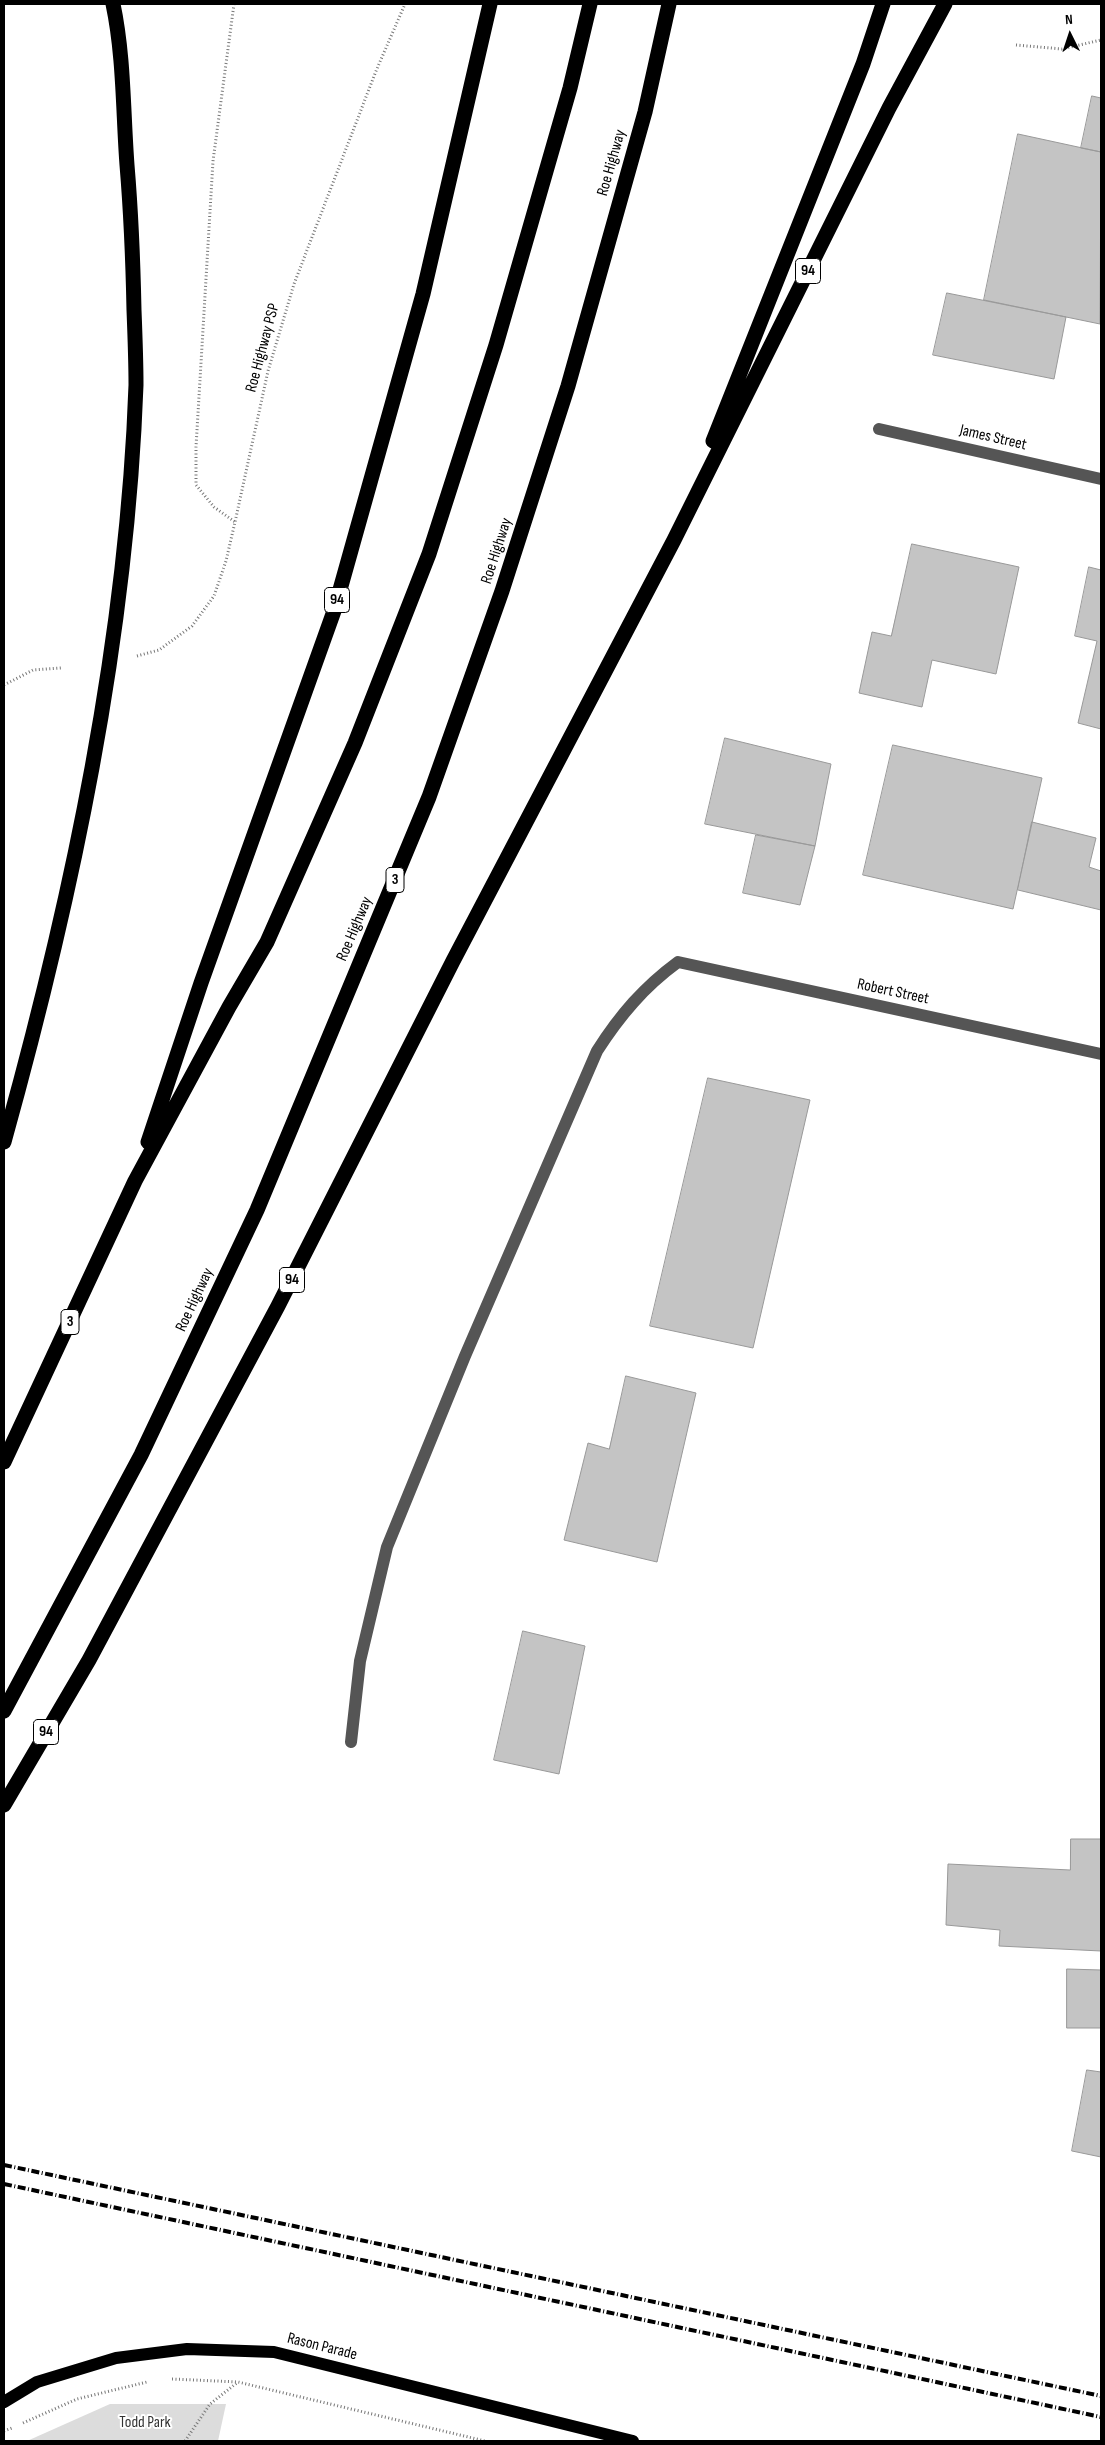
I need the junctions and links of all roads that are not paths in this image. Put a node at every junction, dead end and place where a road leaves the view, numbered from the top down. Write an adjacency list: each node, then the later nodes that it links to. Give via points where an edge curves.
1 (490, 4): 12 (highway, 94, via 423,294 334,612 201,984)
2 (590, 4): 12 (highway, 3, via 531,226 429,554 355,743 267,942)
3 (669, 4): 14 (highway, Roe Highway / 3, via 645,112 568,386 502,590 429,797 257,1210 141,1454)
4 (884, 4): 9 (highway)
5 (945, 4): 9 (highway, 94, via 889,108)
6 (116, 8): 11 (highway, via 132,223 136,381 132,469 102,705 74,858)
7 (878, 429): 8 (street, James Street)
8 (1101, 479)
9 (674, 540): 16 (highway, 94, via 457,953 278,1306 89,1660)
10 (1101, 1054): 15 (street, Robert Street, via 678,962 655,979 617,1019 597,1051 465,1356 387,1547 360,1661)
11 (4, 1142)
12 (135, 1181): 13 (highway, 3)
13 (4, 1462)
14 (4, 1711)
15 (351, 1742)
16 (4, 1805)
17 (4, 2402): 18 (main road, Rason Parade, via 37,2382 116,2358 187,2349 274,2352)
18 (633, 2441)

